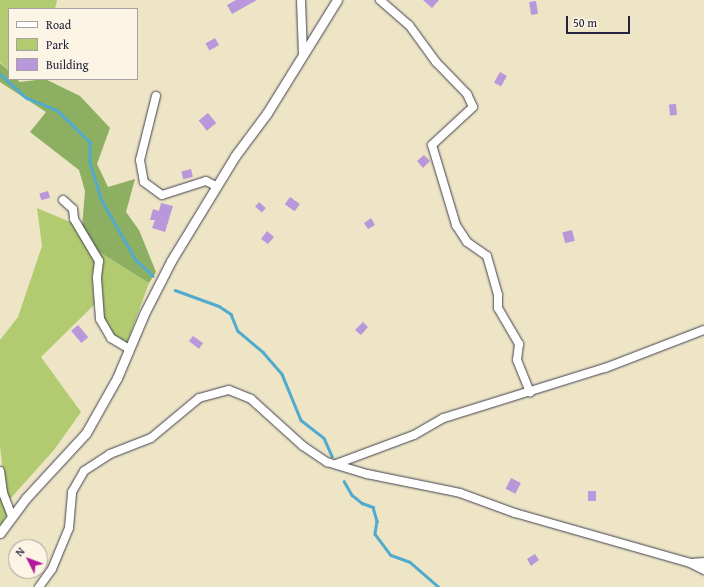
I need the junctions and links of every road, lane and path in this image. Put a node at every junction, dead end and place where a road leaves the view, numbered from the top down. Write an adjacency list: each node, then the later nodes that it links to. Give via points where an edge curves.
1 (301, 0): 4 (street)
2 (337, 0): 4 (street)
3 (380, 0): 10 (street, via 409,24 436,62 467,94 473,107 432,145 456,225 467,242 487,256 498,295 498,308 519,344 517,360)
4 (303, 54): 6 (street)
5 (156, 96): 6 (street, via 140,160 144,182 162,195 206,181)
6 (216, 186): 9 (street, via 171,261)
7 (63, 200): 9 (street, via 73,209 74,219 99,260 97,278 100,319 111,338)
8 (704, 330): 10 (street, via 605,368)
9 (129, 349): 13 (street, via 117,378 86,433)
10 (530, 392): 11 (street, via 444,418 414,435)
11 (336, 464): 16 (street, via 367,474 460,493 515,513); 18 (street, via 303,446 251,399 229,390 199,398 151,438 110,454 84,471 72,492 69,528 52,569)
12 (0, 471): 13 (street, via 2,493)
13 (12, 516): 14 (street)
14 (0, 533)
15 (704, 562): 16 (street)
16 (690, 563): 17 (street)
17 (704, 570)
18 (39, 587)

